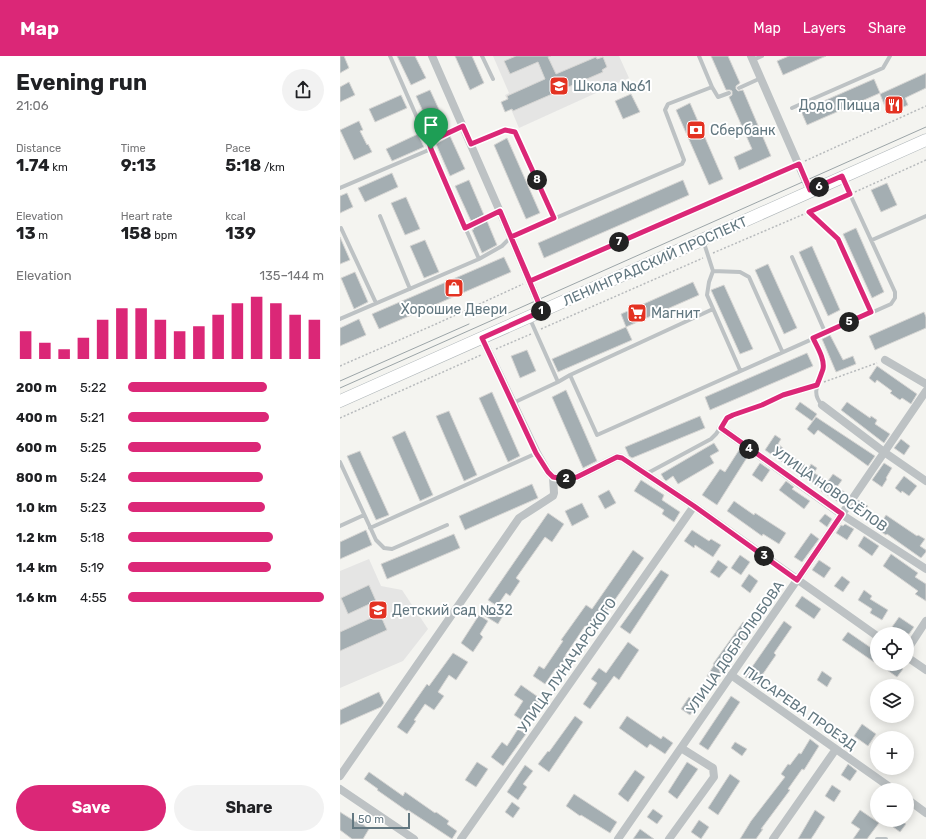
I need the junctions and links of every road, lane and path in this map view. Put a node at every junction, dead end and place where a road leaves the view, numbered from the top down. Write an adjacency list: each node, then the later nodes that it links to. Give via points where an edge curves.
1 (390, 56): 17 (lane)
2 (432, 56): 15 (street)
3 (482, 56): 9 (lane)
4 (699, 56): 10 (lane)
5 (762, 56): 7 (lane)
6 (890, 56): 14 (lane, via 884,68)
7 (752, 58): 8 (street)
8 (761, 78): 11 (lane); 21 (street)
9 (493, 79)
10 (712, 87): 12 (lane, via 718,97); 30 (lane, via 668,104 665,110 684,160 682,164)
11 (739, 88)
12 (729, 93)
13 (926, 106): 21 (path)
14 (792, 108)
15 (463, 126): 17 (lane); 18 (street)
16 (926, 140): 22 (main road, ЛЕНИНГРАДСКИЙ ПРОСПЕКТ)
17 (429, 142): 19 (lane)
18 (471, 144): 26 (street); 30 (lane, via 505,130 515,132)
19 (431, 149): 23 (lane); 32 (lane)
20 (926, 160): 25 (path)
21 (799, 164): 24 (street); 41 (path)
22 (842, 176): 24 (main road, ЛЕНИНГРАДСКИЙ ПРОСПЕКТ); 25 (lane)
23 (340, 188)
24 (810, 190): 35 (main road, ЛЕНИНГРАДСКИЙ ПРОСПЕКТ)
25 (850, 194): 27 (path); 36 (lane)
26 (500, 211): 32 (lane); 33 (street)
27 (809, 212): 34 (path); 37 (path)
28 (380, 216): 42 (lane)
29 (926, 216): 36 (lane)
30 (554, 218): 33 (lane)
31 (341, 228): 43 (lane)
32 (465, 228): 39 (lane)
33 (511, 237): 39 (lane, via 502,246); 41 (street)
34 (838, 239): 46 (lane)
35 (702, 240): 37 (lane); 45 (main road, ЛЕНИНГРАДСКИЙ ПРОСПЕКТ)
36 (872, 240): 46 (lane, via 895,292 895,298 891,304)
37 (708, 255): 40 (lane); 49 (path)
38 (792, 257): 50 (lane)
39 (479, 259): 42 (lane)
40 (713, 271): 44 (lane, via 707,295); 53 (lane, via 740,272 749,277)
41 (530, 281): 45 (street); 56 (path)
42 (410, 289): 43 (lane)
43 (376, 304): 48 (lane)
44 (713, 309): 57 (lane); 58 (lane)
45 (542, 311): 47 (main road, ЛЕНИНГРАДСКИЙ ПРОСПЕКТ)
46 (871, 312): 50 (lane)
47 (529, 317): 49 (lane); 51 (main road, ЛЕНИНГРАДСКИЙ ПРОСПЕКТ)
48 (340, 319)
49 (536, 331): 54 (path); 59 (lane)
50 (825, 332): 52 (lane)
51 (482, 338): 54 (street); 63 (main road, ЛЕНИНГРАДСКИЙ ПРОСПЕКТ)
52 (813, 338): 53 (lane); 61 (lane, via 823,363)
53 (782, 351): 57 (lane)
54 (489, 352): 64 (street); 66 (path)
55 (884, 360): 60 (street); 61 (path)
56 (340, 366)
57 (740, 370): 58 (lane, via 597,435)
58 (570, 375): 59 (lane)
59 (558, 382): 64 (lane)
60 (926, 384)
61 (817, 385): 65 (lane, via 816,394); 67 (lane, via 783,395 733,415 727,418)
62 (926, 390): 68 (street, УЛИЦА ДОБРОЛЮБОВА)
63 (340, 401)
64 (513, 403): 69 (street)
65 (822, 405): 68 (street)
66 (340, 418)
67 (721, 428): 71 (lane, via 711,439); 77 (street, УЛИЦА НОВОСЁЛОВ)
68 (884, 452): 75 (street); 77 (street, УЛИЦА ДОБРОЛЮБОВА)
69 (536, 453): 74 (street); 81 (lane)
70 (340, 462): 72 (lane)
71 (646, 474): 74 (street, via 617,457 577,477); 76 (street)
72 (346, 475): 73 (lane); 78 (lane)
73 (340, 477)
74 (553, 477): 92 (street, via 552,496 519,518)
75 (926, 481)
76 (694, 506): 83 (street); 98 (street, УЛИЦА ЛУНАЧАРСКОГО)
77 (842, 514): 82 (street, УЛИЦА НОВОСЁЛОВ); 83 (street, УЛИЦА ДОБРОЛЮБОВА)
78 (364, 515): 80 (lane); 81 (lane)
79 (447, 525): 81 (lane, via 392,549 384,548)
80 (340, 526)
81 (370, 528)
82 (926, 569)
83 (797, 580): 85 (street); 89 (street, УЛИЦА ДОБРОЛЮБОВА)
84 (926, 621): 86 (street)
85 (870, 631)
86 (914, 639)
87 (914, 662): 88 (street)
88 (926, 670)
89 (731, 675): 90 (street, УЛИЦА ДОБРОЛЮБОВА); 91 (street, ПИСАРЕВА ПРОЕЗД)
90 (681, 748): 99 (street, УЛИЦА ДОБРОЛЮБОВА); 100 (street, via 712,768 714,777)
91 (836, 749): 93 (street, ПИСАРЕВА ПРОЕЗД); 101 (street)
92 (340, 776)
93 (884, 783)
94 (340, 790): 97 (street)
95 (914, 804): 96 (street)
96 (926, 813)
97 (414, 839)
98 (461, 839)
99 (618, 839)
100 (669, 839)
101 (773, 839)
102 (877, 839): 103 (lane)
103 (886, 839)

